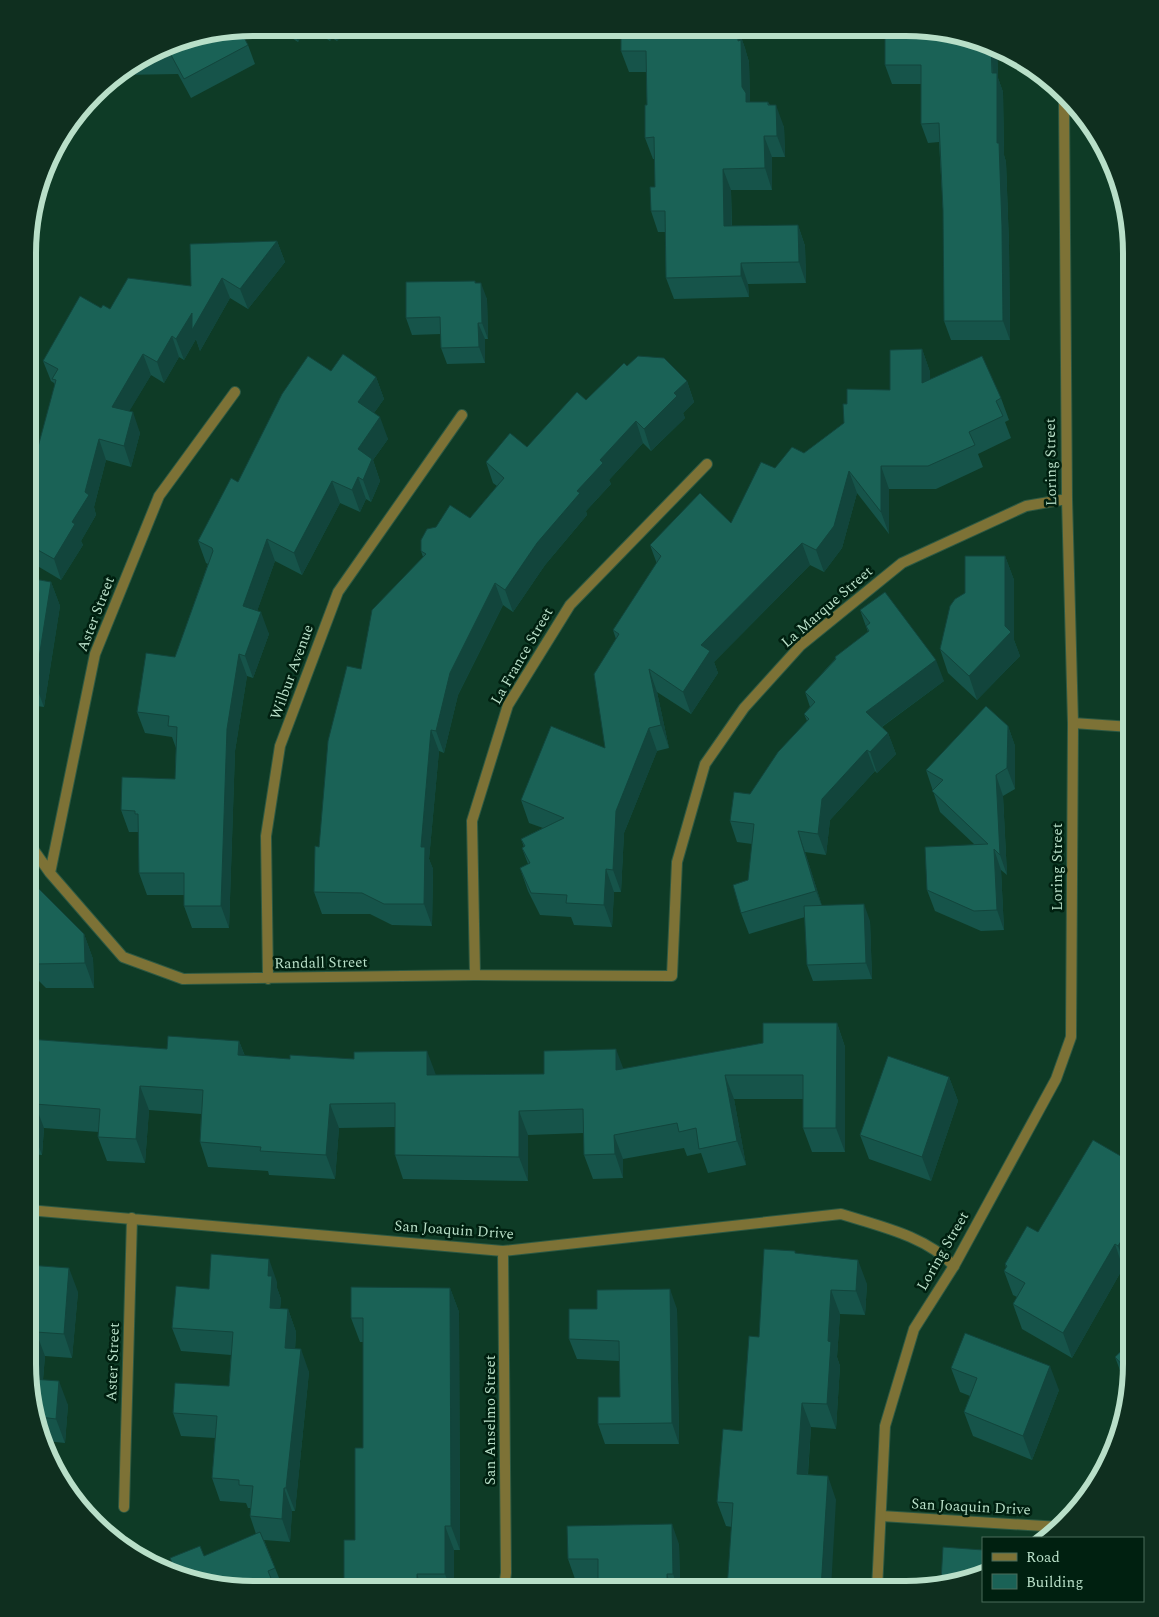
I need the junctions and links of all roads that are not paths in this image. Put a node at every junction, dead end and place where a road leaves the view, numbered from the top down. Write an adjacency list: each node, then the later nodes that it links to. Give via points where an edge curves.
1 (1064, 105): 5 (street, Loring Street)
2 (235, 392): 9 (street, Aster Street, via 159,496 95,654)
3 (462, 415): 12 (street, Wilbur Avenue, via 338,592 280,746 266,836)
4 (707, 464): 10 (street, La France Street, via 570,605 508,704 472,821)
5 (1066, 499): 6 (street, Loring Street); 11 (street, La Marque Street, via 1026,506 902,562 801,645 744,708 705,764 677,862)
6 (1073, 723): 7 (street); 16 (street, Loring Street, via 1071,1037 1056,1078)
7 (1123, 726)
8 (36, 853): 9 (street, Randall Street)
9 (50, 873): 12 (street, Randall Street, via 122,957 183,979)
10 (475, 975): 11 (street, Randall Street); 12 (street, Randall Street)
11 (672, 976)
12 (268, 979)
13 (36, 1211): 14 (street, San Joaquin Drive)
14 (132, 1218): 15 (street, San Joaquin Drive); 17 (street, Aster Street)
15 (503, 1251): 16 (street, San Joaquin Drive, via 840,1214 887,1228 941,1252); 20 (street, San Anselmo Street)
16 (954, 1266): 18 (street, Loring Street, via 914,1329 885,1426)
17 (124, 1507)
18 (881, 1516): 19 (street, San Joaquin Drive); 21 (street, Loring Street)
19 (1050, 1526)
20 (505, 1581)
21 (877, 1581)

